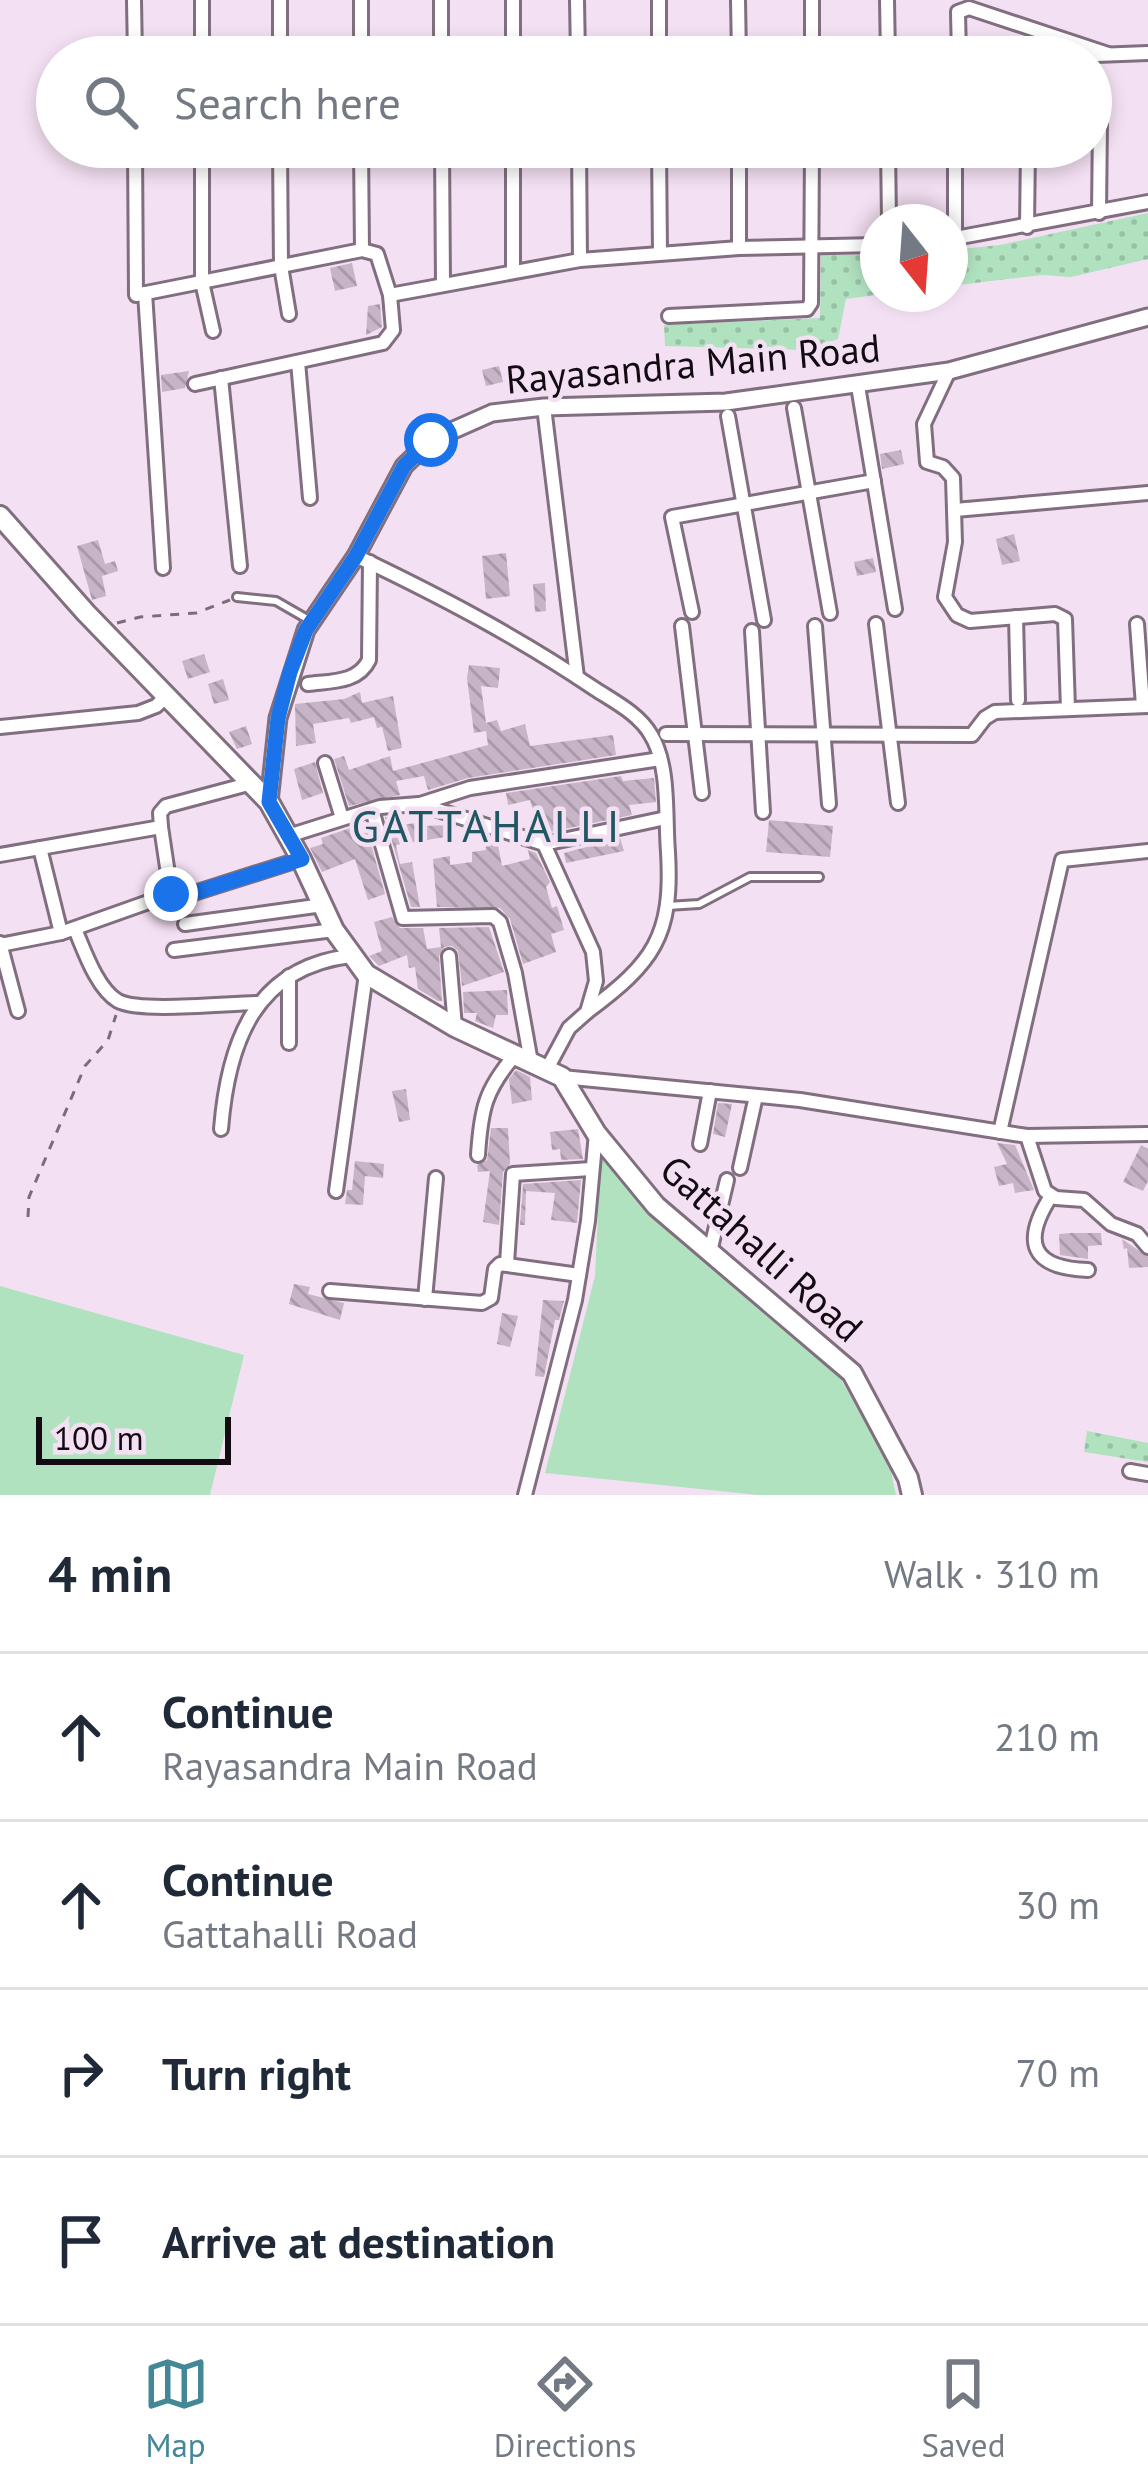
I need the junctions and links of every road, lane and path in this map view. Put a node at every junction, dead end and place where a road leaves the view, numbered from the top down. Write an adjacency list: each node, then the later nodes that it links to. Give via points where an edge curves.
1 (134, 0): 12 (street)
2 (202, 0): 13 (street)
3 (280, 0): 14 (street)
4 (361, 0): 15 (street)
5 (441, 0): 16 (street)
6 (512, 0): 17 (street)
7 (578, 0): 18 (street)
8 (658, 0): 19 (street)
9 (738, 0): 20 (street)
10 (812, 0): 21 (street)
11 (887, 0): 22 (street)
12 (135, 36)
13 (202, 36)
14 (280, 36)
15 (361, 36)
16 (441, 36)
17 (513, 36)
18 (578, 36)
19 (659, 36)
20 (739, 36)
21 (812, 36)
22 (888, 36)
23 (959, 36): 24 (street, via 958,12 969,8)
24 (1054, 36)
25 (1148, 52): 26 (street)
26 (1112, 54)
27 (135, 168): 57 (street, via 136,295)
28 (202, 168): 55 (street)
29 (280, 168): 53 (street)
30 (361, 168): 50 (street)
31 (442, 168): 56 (street)
32 (513, 168): 54 (street)
33 (579, 168): 52 (street)
34 (659, 168): 51 (street)
35 (739, 168): 49 (street)
36 (812, 168): 48 (street)
37 (889, 168): 42 (street)
38 (955, 168): 43 (street)
39 (1028, 168): 45 (street)
40 (1099, 168): 44 (street)
41 (1148, 202): 44 (street)
42 (889, 204)
43 (954, 204)
44 (1099, 213): 45 (street)
45 (1027, 227): 46 (street)
46 (968, 236)
47 (860, 246): 48 (street)
48 (812, 247): 49 (street); 60 (street, via 807,309)
49 (739, 248): 51 (street)
50 (362, 250): 53 (street); 58 (street, via 377,254)
51 (660, 253): 52 (street)
52 (580, 260): 54 (street)
53 (280, 266): 55 (street); 59 (street)
54 (513, 270): 56 (street)
55 (202, 282): 57 (street); 62 (street)
56 (443, 284): 58 (street)
57 (145, 293): 80 (street)
58 (390, 295): 63 (street, via 393,329 382,343)
59 (289, 314)
60 (669, 316)
61 (1148, 317): 64 (street, Rayasandra Main Road)
62 (212, 331)
63 (298, 362): 65 (street); 74 (street)
64 (949, 371): 67 (street, Rayasandra Main Road); 76 (street, via 924,424 927,461 953,478)
65 (221, 378): 66 (street); 79 (street)
66 (195, 384)
67 (858, 386): 68 (street, Rayasandra Main Road, via 726,402); 71 (street)
68 (544, 407): 78 (street, Rayasandra Main Road, via 492,413 431,440 404,466); 94 (street)
69 (794, 408): 72 (street)
70 (728, 416): 75 (street)
71 (874, 481): 72 (street); 82 (street)
72 (808, 493): 75 (street); 84 (street)
73 (1148, 494): 76 (street)
74 (310, 498)
75 (744, 504): 83 (street, via 672,517); 86 (street)
76 (955, 510): 85 (street, via 945,597 970,621)
77 (0, 516): 92 (main road)
78 (363, 559): 87 (street, Rayasandra Main Road); 94 (street, via 472,612); 95 (street, via 369,660 352,678)
79 (240, 566)
80 (164, 568)
81 (237, 597): 87 (lane, via 276,601); 92 (path, via 196,613)
82 (895, 609)
83 (692, 612)
84 (830, 613)
85 (1016, 617): 97 (street); 99 (street, via 1065,619)
86 (764, 620)
87 (312, 622): 110 (street, Rayasandra Main Road, via 278,718)
88 (876, 624): 105 (street)
89 (1137, 624): 98 (street)
90 (682, 626): 102 (street)
91 (815, 626): 104 (street)
92 (100, 628): 96 (main road)
93 (752, 631): 103 (street)
94 (577, 677): 106 (street, via 641,720)
95 (308, 684)
96 (167, 696): 100 (street, via 138,712); 108 (main road)
97 (1018, 700)
98 (1145, 706): 99 (street)
99 (1068, 709): 105 (street, via 995,712 973,735)
100 (0, 727)
101 (666, 734): 102 (street)
102 (694, 734): 103 (street); 109 (street)
103 (761, 735): 104 (street); 115 (street)
104 (824, 735): 105 (street); 113 (street)
105 (893, 736): 111 (street)
106 (660, 759): 112 (street, via 470,788); 117 (street)
107 (325, 763): 116 (street)
108 (252, 783): 110 (main road); 118 (street, via 166,806)
109 (702, 793)
110 (269, 802): 119 (main road)
111 (898, 803)
112 (419, 804): 114 (street); 120 (street)
113 (829, 804)
114 (372, 810): 116 (street); 144 (street, via 403,918 500,922)
115 (763, 812)
116 (342, 818): 119 (street)
117 (666, 818): 120 (street); 128 (street)
118 (161, 827): 121 (street); 126 (street)
119 (288, 836): 124 (main road)
120 (544, 844): 141 (street, via 593,952)
121 (40, 848): 123 (street); 131 (street)
122 (1148, 851): 148 (street, via 1062,860)
123 (0, 855)
124 (302, 859): 126 (street); 127 (main road)
125 (819, 877): 128 (lane, via 750,878 700,904)
126 (171, 894): 131 (street)
127 (323, 905): 129 (street); 130 (main road)
128 (666, 906): 141 (street, via 652,951 633,978)
129 (185, 924)
130 (334, 930): 133 (street); 134 (main road)
131 (68, 931): 132 (street); 138 (street)
132 (0, 944): 140 (street)
133 (174, 950)
134 (350, 956): 136 (main road); 137 (street)
135 (449, 956): 142 (street)
136 (366, 974): 142 (main road); 158 (street)
137 (290, 976): 139 (street); 143 (street)
138 (119, 1002): 139 (street); 160 (path, via 29,1197)
139 (259, 1003): 147 (street, via 242,1027)
140 (18, 1011)
141 (587, 1012): 144 (street)
142 (455, 1027): 144 (main road)
143 (289, 1043)
144 (539, 1066): 145 (street); 149 (main road, Gattahalli Road); 153 (street, via 488,1088)
145 (710, 1091): 146 (street); 152 (street)
146 (756, 1096): 148 (street); 154 (street)
147 (221, 1129)
148 (1000, 1132): 151 (street)
149 (596, 1133): 155 (street); 162 (main road, Gattahalli Road, via 656,1206)
150 (1148, 1135): 151 (street)
151 (1027, 1136): 159 (street)
152 (700, 1144)
153 (478, 1155)
154 (740, 1168)
155 (591, 1169): 163 (street, via 513,1174); 165 (street)
156 (436, 1178): 167 (street)
157 (727, 1180): 162 (street)
158 (336, 1191)
159 (1051, 1196): 161 (street, via 1084,1200); 164 (street, via 1034,1231 1042,1257 1060,1269)
160 (28, 1217)
161 (1148, 1247)
162 (710, 1252): 171 (main road, Gattahalli Road, via 852,1372)
163 (507, 1264): 165 (street); 167 (street, via 495,1269 488,1301)
164 (1088, 1270)
165 (579, 1275): 170 (street)
166 (331, 1291): 167 (street)
167 (425, 1299)
168 (1130, 1472): 169 (street)
169 (1148, 1474)
170 (525, 1495)
171 (912, 1495)

